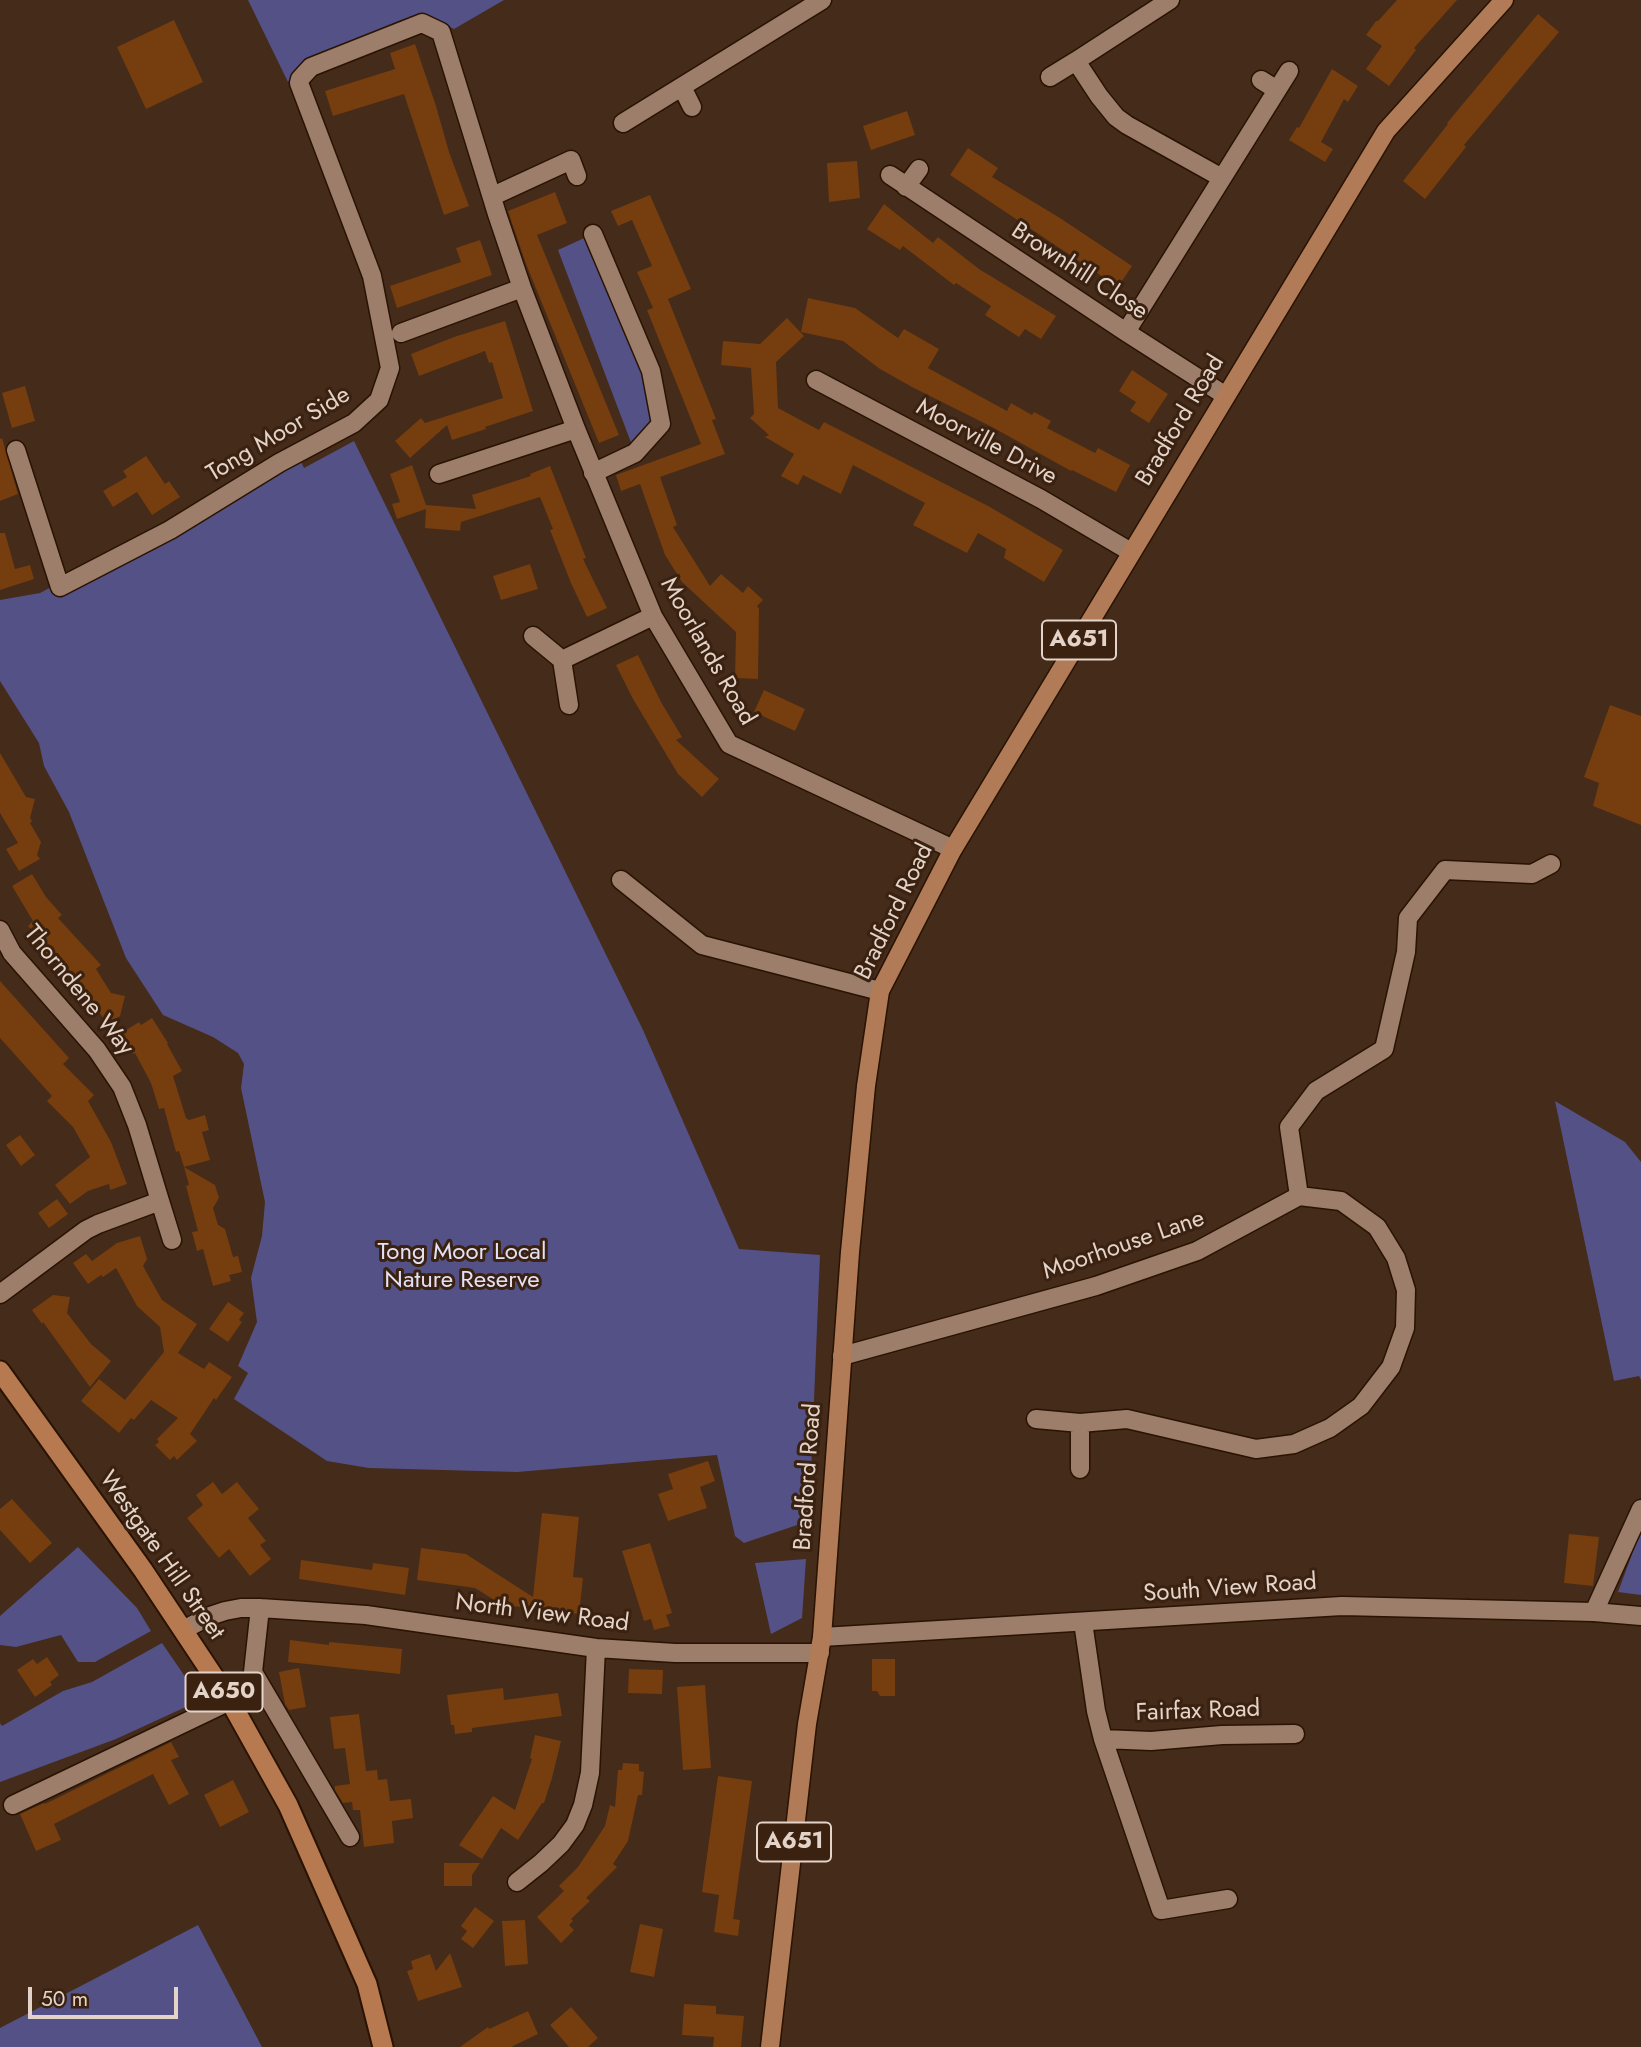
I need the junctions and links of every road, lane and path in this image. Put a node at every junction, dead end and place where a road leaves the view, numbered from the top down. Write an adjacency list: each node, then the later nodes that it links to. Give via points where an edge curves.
1 (822, 0): 9 (street)
2 (1170, 0): 5 (street)
3 (1504, 0): 24 (main road, Bradford Road / A651, via 1386,131)
4 (422, 23): 18 (street, Moorlands Road, via 441,32); 26 (street, Tong Moor Side, via 311,67 299,82 372,276 390,368 379,400 354,423 170,530 60,587)
5 (1076, 61): 7 (street); 16 (street, via 1116,117)
6 (1289, 71): 10 (street)
7 (1050, 77)
8 (1261, 80): 10 (street)
9 (682, 87): 11 (street); 12 (street)
10 (1277, 90): 16 (street)
11 (692, 107)
12 (623, 123)
13 (919, 169): 17 (street)
14 (890, 175): 17 (street, Brownhill Close)
15 (577, 176): 18 (street, via 570,160)
16 (1222, 178): 21 (street)
17 (906, 187): 21 (street, Brownhill Close)
18 (493, 196): 20 (street, Moorlands Road)
19 (593, 234): 27 (street, via 651,371 661,424 635,453)
20 (522, 288): 22 (street); 25 (street, Moorlands Road)
21 (1126, 332): 24 (street, Brownhill Close)
22 (401, 333)
23 (816, 380): 29 (street, Moorville Drive)
24 (1226, 396): 29 (main road, Bradford Road / A651)
25 (576, 429): 27 (street, Moorlands Road); 28 (street)
26 (16, 450)
27 (593, 473): 30 (street, Moorlands Road)
28 (439, 474)
29 (1131, 552): 34 (main road, Bradford Road / A651)
30 (653, 616): 32 (street); 34 (street, Moorlands Road, via 729,744)
31 (533, 636): 32 (street)
32 (562, 660): 33 (street)
33 (569, 705)
34 (953, 849): 38 (main road, Bradford Road / A651)
35 (1551, 864): 39 (street, via 1532,874 1445,870 1408,918 1406,952 1384,1049 1316,1091 1289,1127)
36 (621, 880): 38 (street, via 702,945)
37 (0, 930): 40 (street, Thorndene Way, via 12,953 97,1050 122,1087)
38 (880, 992): 43 (main road, Bradford Road / A651, via 866,1086)
39 (1299, 1196): 43 (street, Moorhouse Lane, via 1197,1251 1121,1278); 46 (street, via 1341,1201 1377,1227 1396,1258 1406,1290 1405,1328 1391,1367 1361,1406 1330,1429 1294,1444 1256,1449 1127,1419)
40 (160, 1201): 41 (street, Thorndene Way); 42 (street, via 86,1230)
41 (172, 1240)
42 (0, 1294)
43 (842, 1356): 54 (main road, Bradford Road / A651)
44 (0, 1371): 53 (highway, Westgate Hill Street / A650)
45 (1036, 1419): 46 (street)
46 (1080, 1423): 47 (street)
47 (1080, 1469)
48 (1641, 1508): 50 (street)
49 (260, 1608): 53 (street, North View Road, via 225,1611); 55 (street, North View Road, via 366,1615); 60 (street, via 253,1672)
50 (1594, 1612): 51 (street, South View Road); 52 (street, South View Road, via 1342,1606)
51 (1641, 1616)
52 (1083, 1622): 54 (street, South View Road); 58 (street)
53 (183, 1630): 56 (highway, Westgate Hill Street / A650)
54 (821, 1645): 55 (street, North View Road, via 675,1653); 64 (main road, Bradford Road / A651, via 807,1724)
55 (596, 1648): 61 (street, via 590,1773 583,1805 561,1844)
56 (230, 1701): 59 (street); 63 (highway, Westgate Hill Street / A650, via 288,1805 367,1984)
57 (1295, 1734): 58 (street, Fairfax Road)
58 (1103, 1739): 62 (street, via 1161,1910)
59 (13, 1805)
60 (350, 1837)
61 (517, 1882)
62 (1228, 1899)
63 (383, 2047)
64 (770, 2047)

